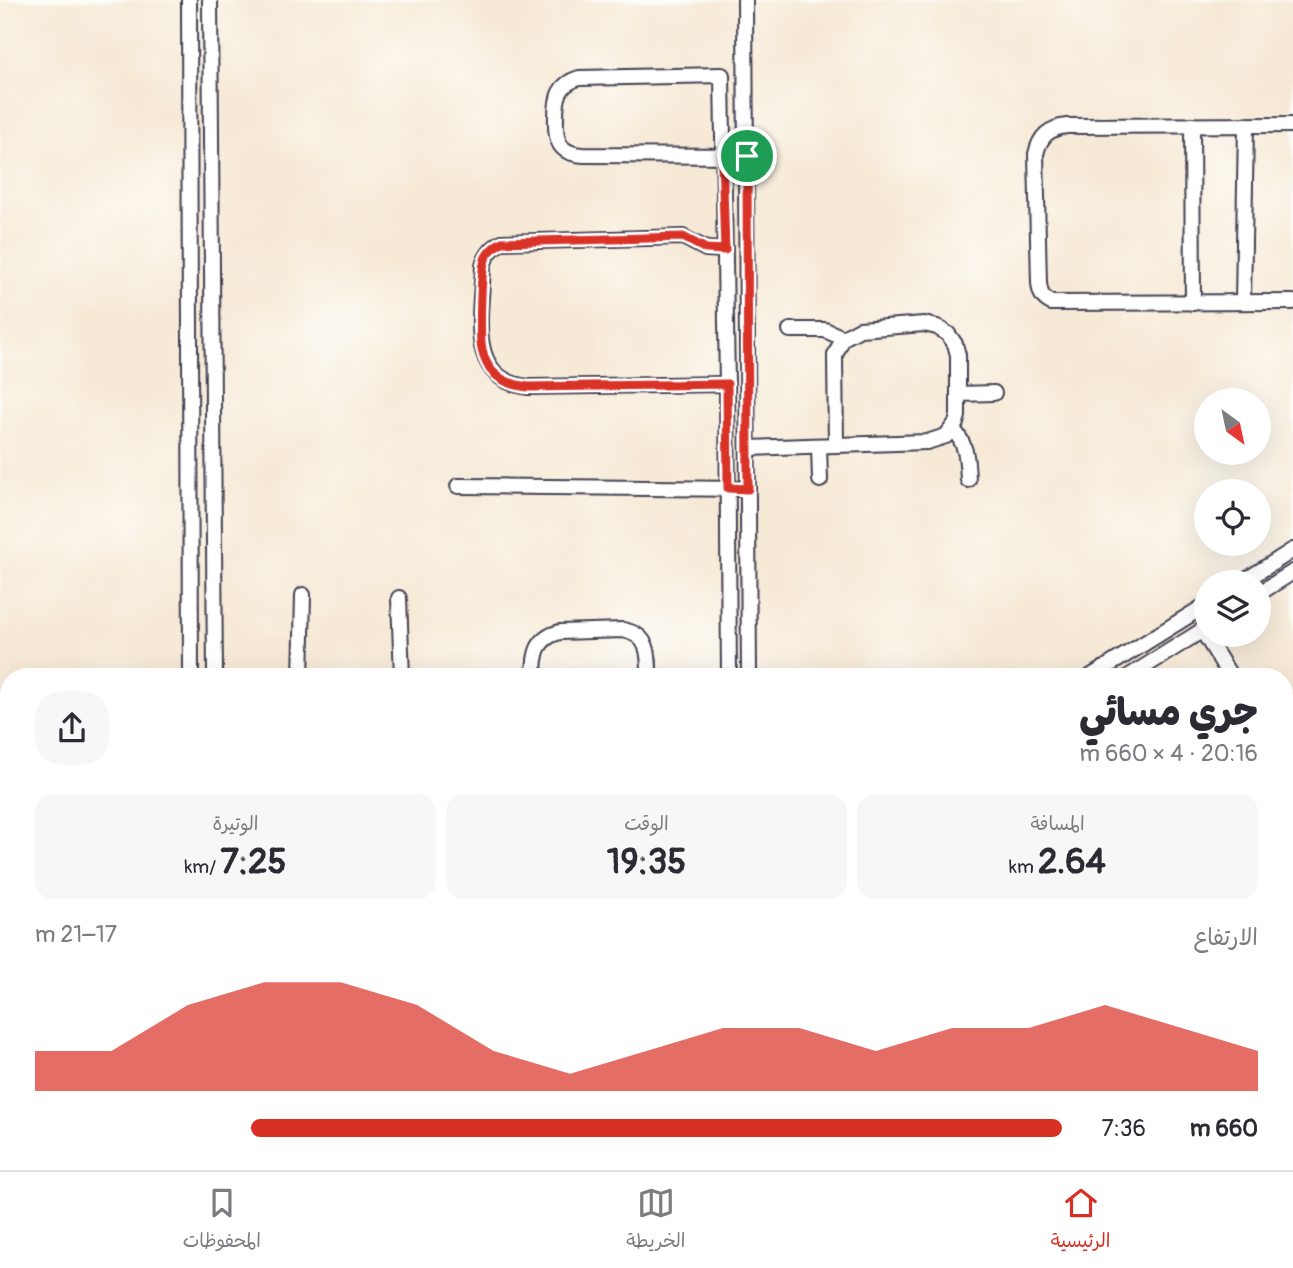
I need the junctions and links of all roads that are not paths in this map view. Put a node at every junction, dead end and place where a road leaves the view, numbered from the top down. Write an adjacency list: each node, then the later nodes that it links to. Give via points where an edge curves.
1 (190, 0): 28 (street)
2 (210, 0): 29 (street)
3 (745, 0): 8 (street)
4 (1192, 125): 5 (street); 12 (street); 12 (street, via 1056,128 1039,143 1036,154 1038,283 1044,299 1059,304)
5 (1246, 125): 6 (street); 10 (street)
6 (1293, 125)
7 (722, 156): 7 (street, via 574,155 558,141 556,99 564,85 579,78 722,75); 8 (street); 9 (street)
8 (747, 156): 21 (street)
9 (725, 250): 15 (street); 15 (street, via 706,249 683,237 502,242 493,247 483,265 481,343 491,369 514,386)
10 (1243, 302): 11 (street); 12 (street)
11 (1293, 302)
12 (1193, 303)
13 (790, 330): 14 (street, via 825,330)
14 (843, 338): 17 (street, via 860,329 937,327 955,344); 19 (street, via 835,355)
15 (727, 384): 25 (street)
16 (993, 393): 17 (street)
17 (958, 394): 18 (street)
18 (953, 429): 19 (street, via 927,442); 23 (street, via 967,452)
19 (836, 445): 20 (street)
20 (819, 446): 21 (street); 22 (street)
21 (748, 448): 26 (street)
22 (820, 480)
23 (968, 480)
24 (458, 486): 25 (street)
25 (728, 488): 26 (street); 44 (street)
26 (748, 489): 45 (street)
27 (1293, 550): 30 (street)
28 (190, 557): 29 (street); 38 (street)
29 (215, 557): 39 (street)
30 (1261, 570)
31 (1293, 572): 32 (street)
32 (1271, 586)
33 (303, 595): 40 (street)
34 (399, 598): 41 (street)
35 (1194, 612): 46 (street)
36 (1194, 635): 47 (street)
37 (1214, 647): 48 (street)
38 (191, 668)
39 (215, 668)
40 (301, 668)
41 (402, 668)
42 (535, 668): 43 (street, via 536,650 550,634 623,630 641,637 647,645)
43 (648, 668)
44 (729, 668)
45 (749, 668)
46 (1104, 668)
47 (1142, 668)
48 (1226, 668)

